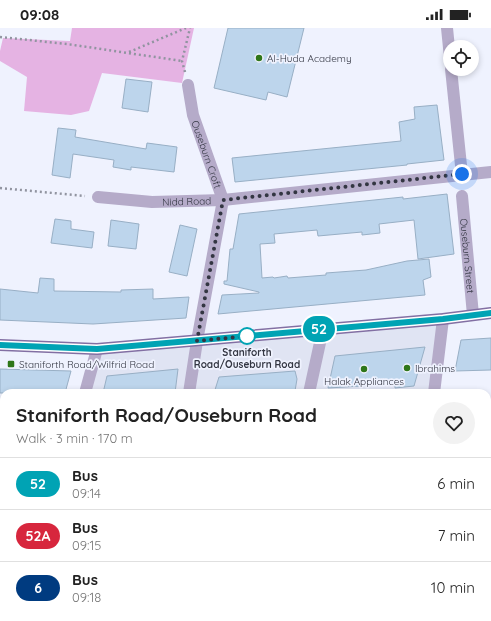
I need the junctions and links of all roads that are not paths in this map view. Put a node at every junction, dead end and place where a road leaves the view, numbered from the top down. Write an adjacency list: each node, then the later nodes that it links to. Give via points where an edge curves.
1 (447, 28): 2 (street)
2 (448, 40)
3 (452, 76): 6 (street)
4 (188, 85): 9 (street, Ouseburn Croft, via 193,115)
5 (491, 172): 6 (street, Nidd Road)
6 (462, 174): 9 (street, Nidd Road)
7 (462, 196): 11 (street, Ouseburn Street)
8 (98, 197): 9 (street, Nidd Road, via 152,202)
9 (223, 200): 14 (street, Ouseburn Croft)
10 (491, 313): 11 (main road)
11 (473, 315): 12 (main road)
12 (443, 319): 13 (main road); 20 (street)
13 (322, 329): 14 (main road); 19 (street)
14 (197, 341): 16 (main road); 18 (street, Ouseburn Croft)
15 (0, 345): 16 (main road)
16 (97, 349): 17 (street)
17 (86, 389)
18 (190, 389)
19 (310, 389)
20 (434, 389)

